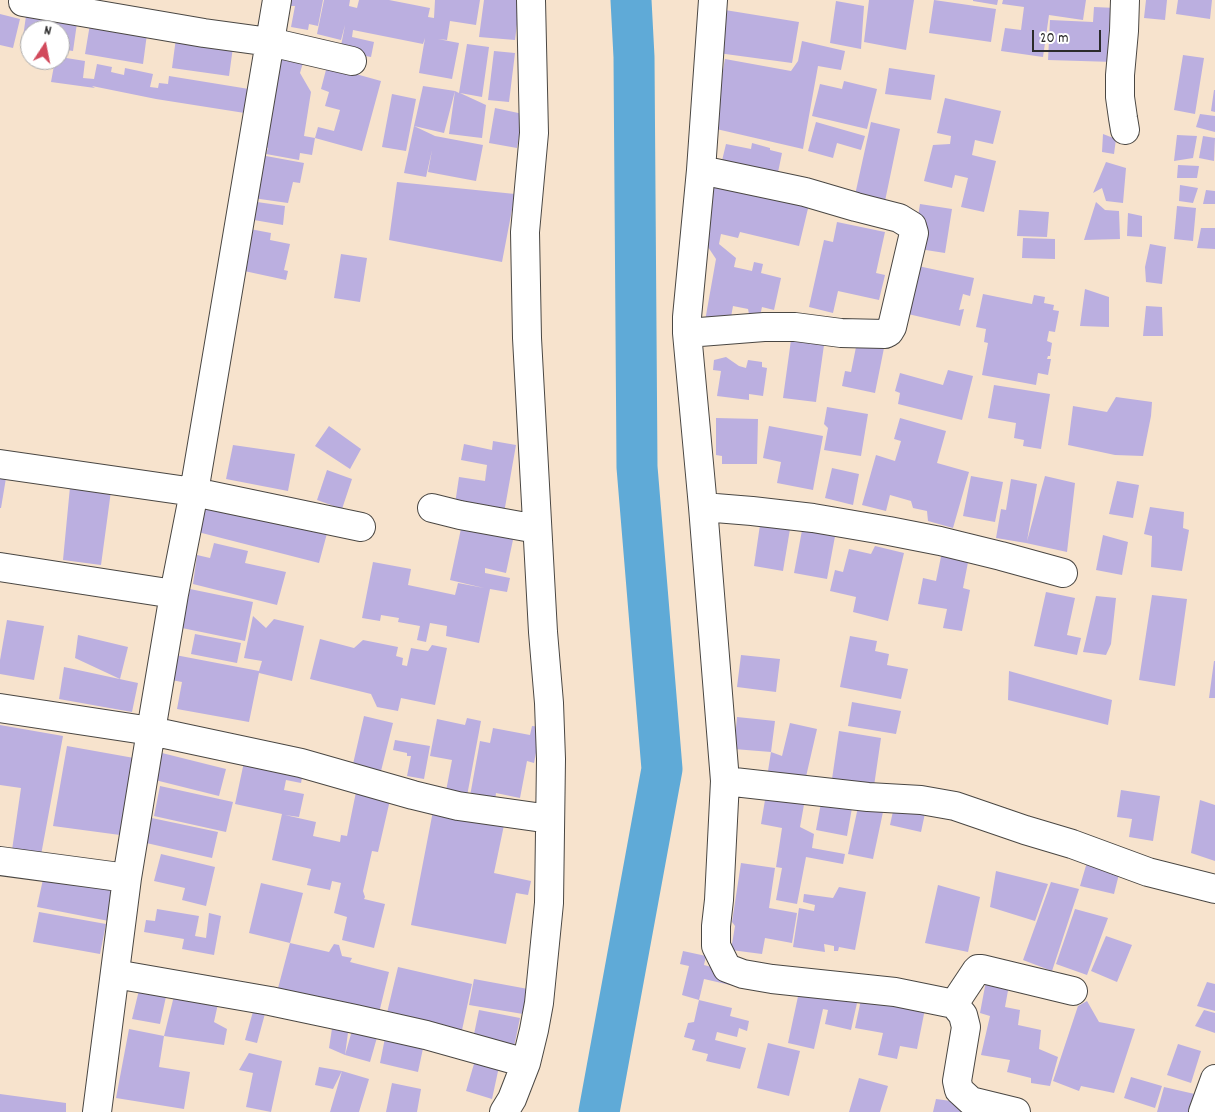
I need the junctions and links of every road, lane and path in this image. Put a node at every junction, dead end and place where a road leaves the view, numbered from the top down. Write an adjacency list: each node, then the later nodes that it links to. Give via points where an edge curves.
1 (277, 0): 6 (street)
2 (532, 0): 16 (street, via 534,134 525,232)
3 (713, 0): 9 (street)
4 (1125, 0): 8 (street, via 1120,97)
5 (23, 2): 6 (street)
6 (270, 42): 7 (street); 12 (street)
7 (352, 61)
8 (1126, 130)
9 (701, 170): 10 (street); 10 (street, via 805,192 899,218 912,226 914,233 892,326 885,334 795,327)
10 (687, 333): 13 (street)
11 (0, 464): 12 (street)
12 (194, 492): 15 (street); 19 (street)
13 (703, 507): 18 (street, via 752,510 890,531); 22 (street)
14 (432, 508): 16 (street)
15 (361, 527)
16 (537, 528): 23 (street, via 549,703)
17 (0, 567): 19 (street)
18 (1063, 573)
19 (174, 594): 21 (street)
20 (0, 708): 21 (street)
21 (151, 731): 23 (street, via 301,763 458,806); 25 (street)
22 (725, 781): 26 (street, via 956,806 1148,872); 29 (street, via 716,946 727,968 772,979 895,992)
23 (550, 819): 30 (street, via 549,903 539,1003)
24 (0, 862): 25 (street)
25 (127, 878): 27 (street)
26 (1215, 889)
27 (115, 974): 30 (street, via 355,1018); 32 (street)
28 (1072, 991): 29 (street, via 978,969)
29 (954, 1004): 34 (street, via 963,1015 966,1027 957,1081 959,1090 971,1101)
30 (526, 1063): 33 (street)
31 (1215, 1079): 35 (street)
32 (97, 1112)
33 (504, 1112)
34 (1016, 1112)
35 (1203, 1112)

